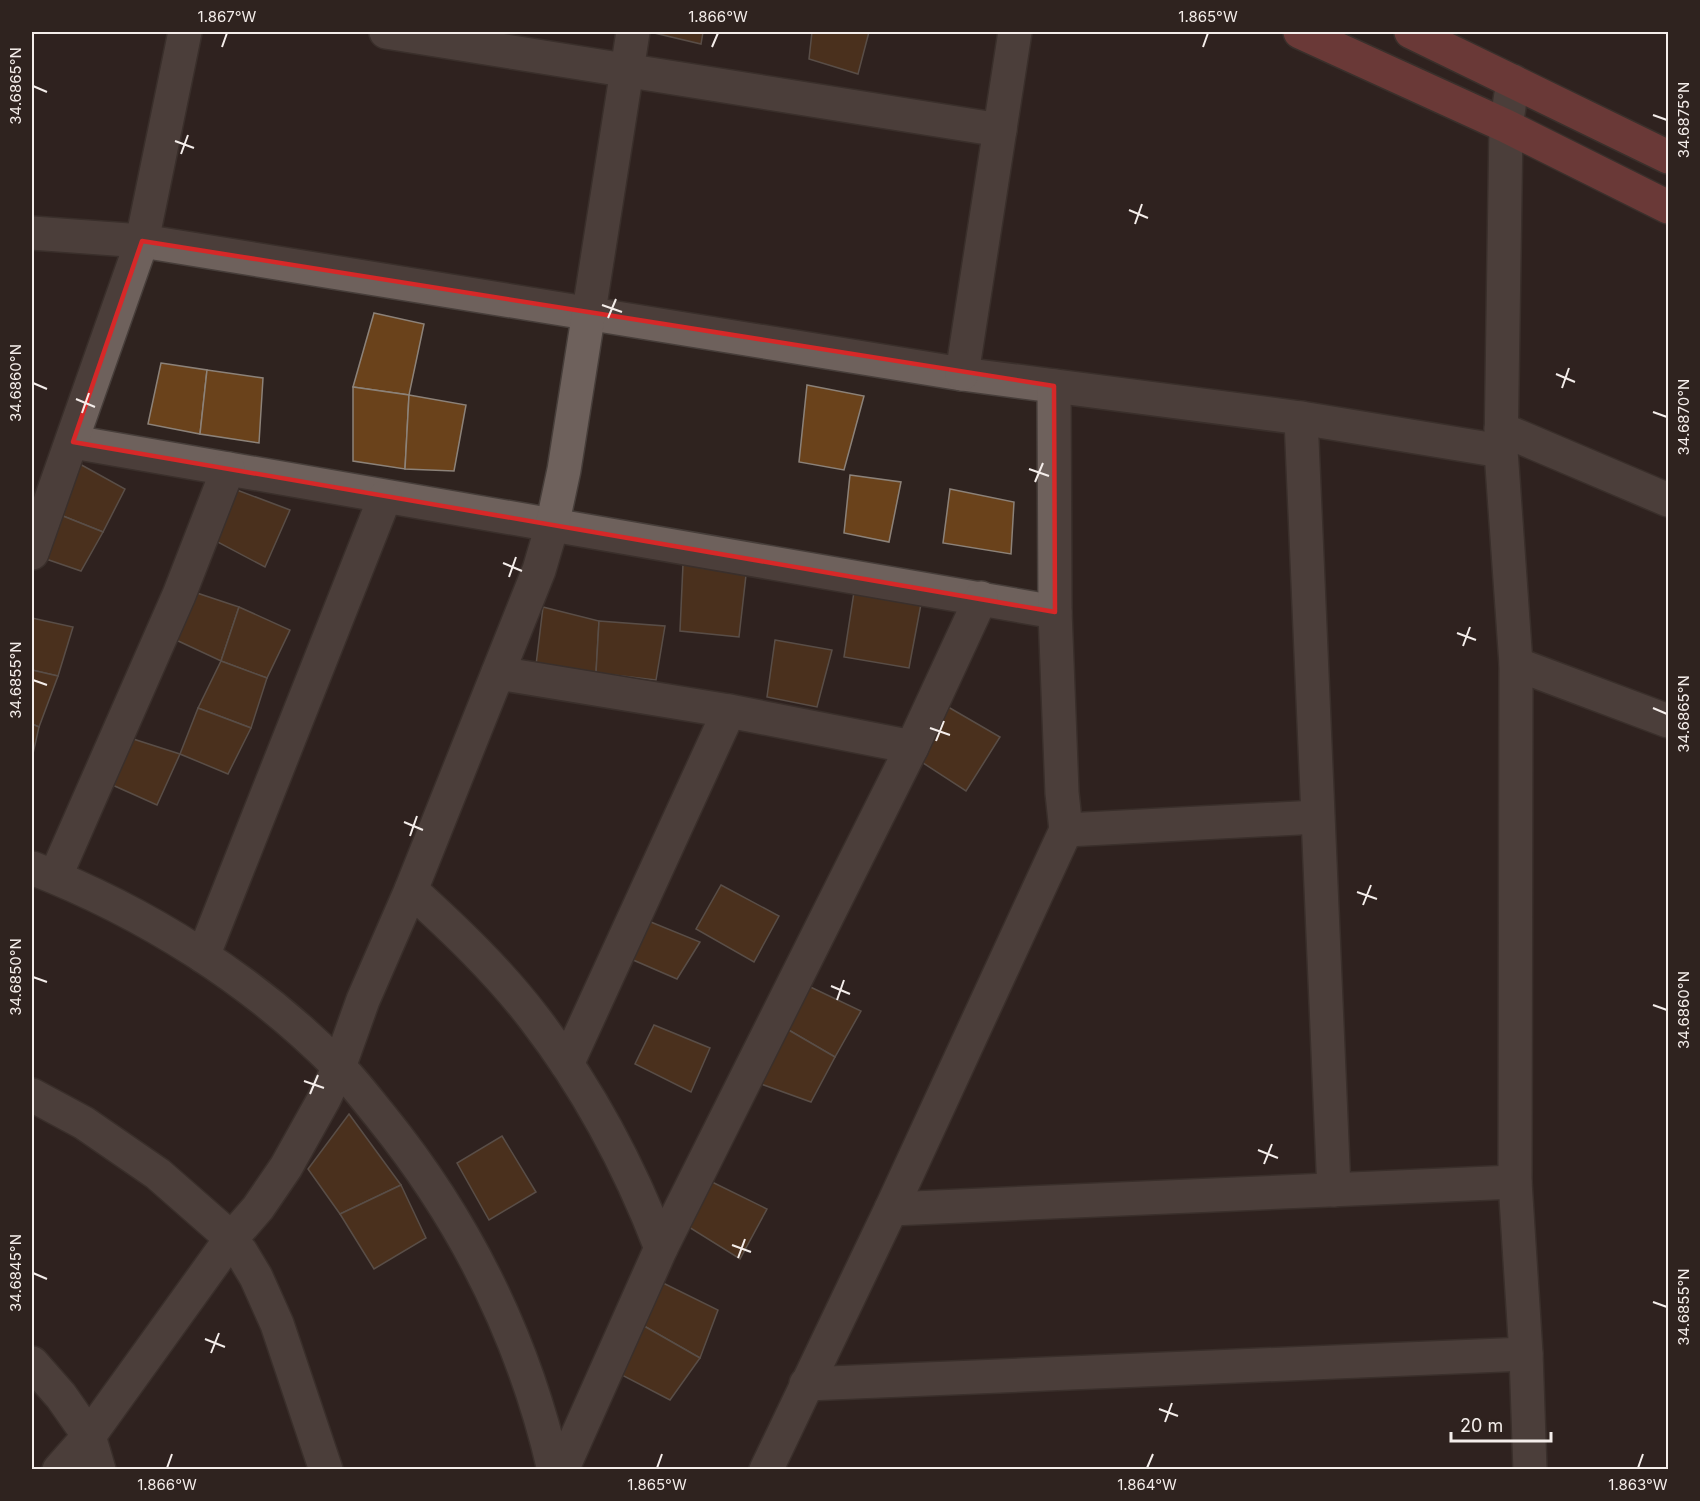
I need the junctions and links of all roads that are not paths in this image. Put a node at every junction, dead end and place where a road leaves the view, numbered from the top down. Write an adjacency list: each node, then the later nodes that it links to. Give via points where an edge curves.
1 (185, 32): 15 (street)
2 (386, 32): 8 (street)
3 (633, 32): 8 (street)
4 (1016, 32): 11 (street)
5 (1300, 32): 10 (main road)
6 (1411, 32): 7 (main road)
7 (1444, 38): 9 (main road)
8 (627, 70): 11 (street); 16 (street)
9 (1513, 81): 10 (street); 12 (main road)
10 (1506, 126): 13 (main road); 20 (street)
11 (1000, 129): 17 (street)
12 (1668, 157)
13 (1668, 207)
14 (32, 233): 15 (street)
15 (142, 241): 16 (street); 21 (street)
16 (588, 312): 17 (street); 25 (street)
17 (962, 374): 18 (street)
18 (1054, 386): 19 (street); 28 (street)
19 (1301, 418): 20 (street); 34 (street)
20 (1501, 440): 24 (street); 29 (street)
21 (73, 442): 22 (street); 26 (street)
22 (228, 469): 23 (street); 36 (street, via 179,595)
23 (385, 497): 25 (street); 38 (street)
24 (1668, 500)
25 (552, 526): 27 (street); 30 (street)
26 (32, 553)
27 (981, 598): 28 (street); 33 (street)
28 (1055, 612): 35 (street)
29 (1516, 664): 32 (street); 42 (street)
30 (498, 673): 31 (street); 37 (street)
31 (729, 711): 33 (street); 39 (street)
32 (1668, 721)
33 (912, 747): 46 (street)
34 (1317, 817): 35 (street); 43 (street)
35 (1066, 830): 44 (street)
36 (43, 873): 38 (street, via 146,921)
37 (411, 890): 39 (street, via 495,972); 40 (street, via 363,1000)
38 (203, 956): 40 (street, via 285,1018)
39 (567, 1064): 46 (street, via 620,1153)
40 (339, 1067): 45 (street, via 286,1167); 54 (street, via 406,1148 466,1239 513,1337)
41 (32, 1095): 45 (street, via 84,1123 158,1174)
42 (1515, 1182): 43 (street); 47 (street)
43 (1334, 1190): 44 (street)
44 (891, 1209): 49 (street)
45 (230, 1240): 50 (street); 53 (street, via 251,1266 268,1301)
46 (661, 1248): 55 (street)
47 (1526, 1354): 49 (street); 57 (street)
48 (32, 1364): 50 (street)
49 (806, 1384): 56 (street)
50 (89, 1436): 51 (street); 52 (street)
51 (59, 1470)
52 (99, 1470)
53 (326, 1470)
54 (554, 1470)
55 (562, 1470)
56 (766, 1470)
57 (1530, 1470)

